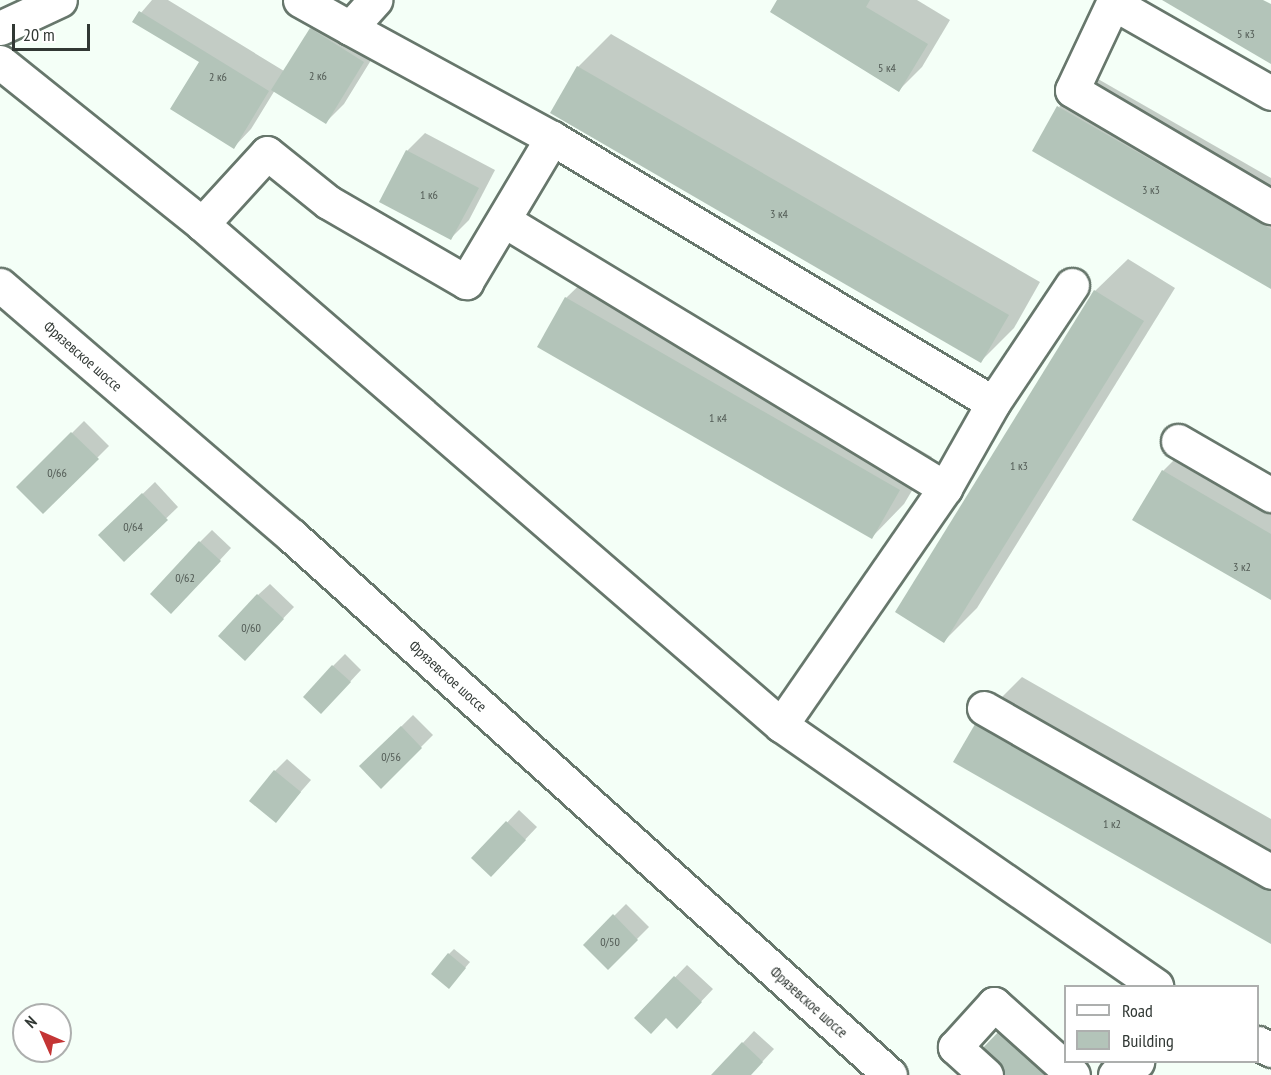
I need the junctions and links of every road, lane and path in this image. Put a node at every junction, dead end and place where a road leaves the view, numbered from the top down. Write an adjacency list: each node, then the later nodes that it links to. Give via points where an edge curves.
1 (60, 0): 4 (main road)
2 (300, 0): 5 (main road)
3 (375, 0): 5 (main road)
4 (0, 28)
5 (350, 28): 8 (main road)
6 (0, 62): 11 (main road)
7 (1271, 93): 9 (main road, via 1113,3 1072,90)
8 (552, 138): 10 (main road); 14 (main road)
9 (1271, 207)
10 (505, 221): 11 (main road, via 466,282 328,202 267,153); 16 (main road)
11 (202, 224): 19 (main road)
12 (0, 285): 23 (main road, Фрязевское шоссе, via 292,536)
13 (1072, 285): 14 (main road)
14 (993, 402): 16 (main road)
15 (1178, 441): 17 (main road)
16 (945, 488): 19 (main road)
17 (1271, 495)
18 (984, 708): 20 (main road)
19 (781, 725): 21 (main road)
20 (1271, 872)
21 (1153, 985)
22 (1135, 1063): 26 (main road)
23 (890, 1075)
24 (986, 1075): 25 (main road, via 955,1047 994,1004)
25 (1073, 1075)
26 (1115, 1075)

